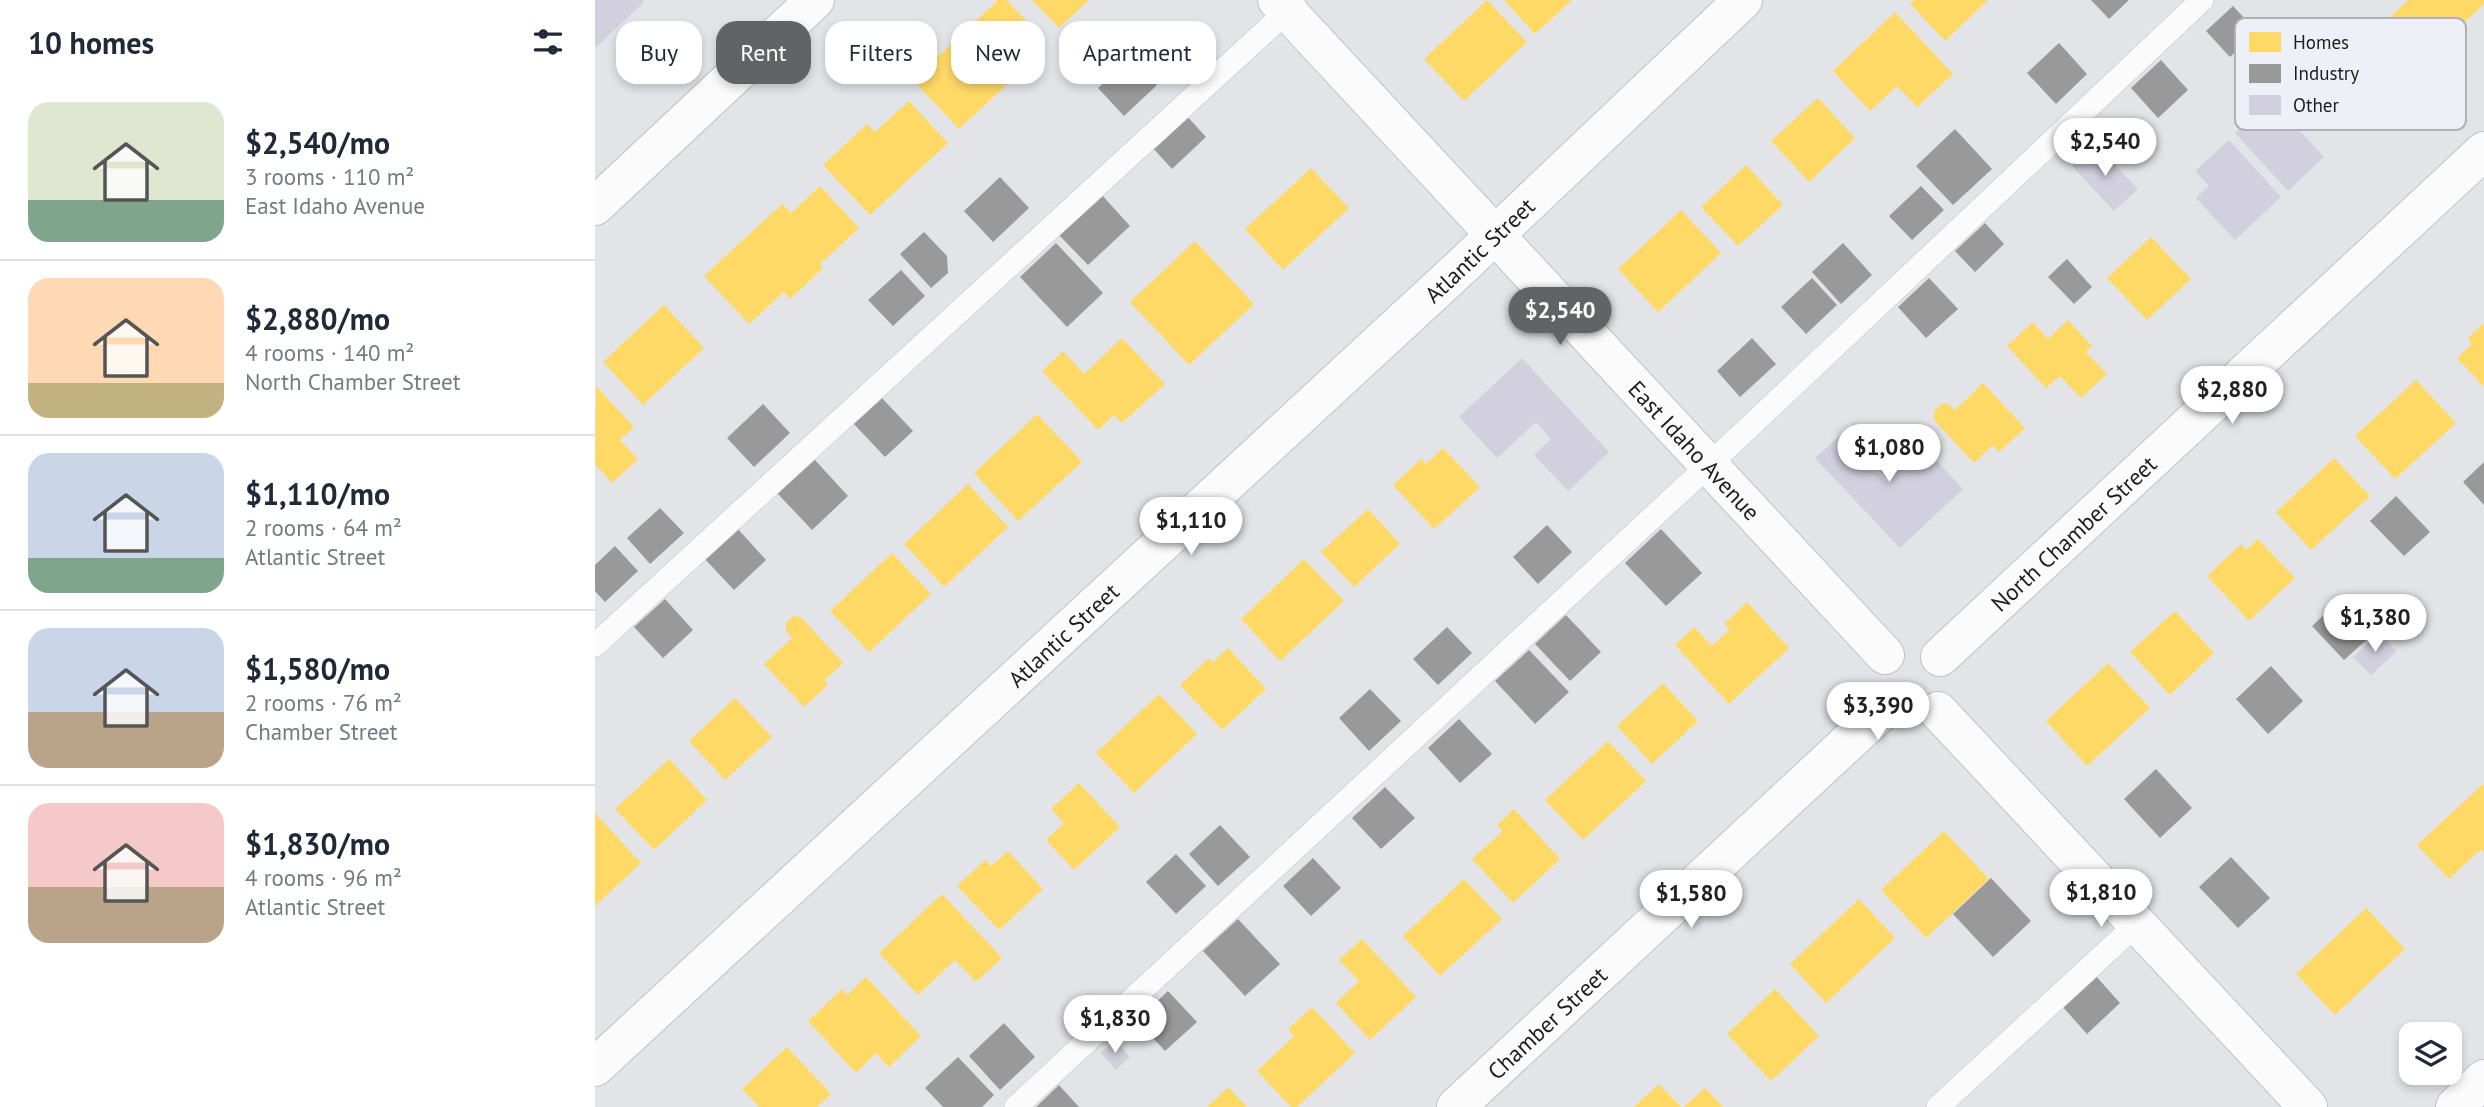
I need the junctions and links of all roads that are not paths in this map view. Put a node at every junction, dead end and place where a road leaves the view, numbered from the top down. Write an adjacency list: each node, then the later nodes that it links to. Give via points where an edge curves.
1 (815, 0): 6 (street)
2 (1744, 0): 7 (street, Atlantic Street)
3 (2202, 0): 8 (lane)
4 (1287, 4): 7 (street, East Idaho Avenue); 9 (lane)
5 (2484, 152): 11 (street, North Chamber Street)
6 (595, 206)
7 (1496, 235): 8 (street, East Idaho Avenue); 15 (street, Atlantic Street)
8 (1710, 464): 10 (street, East Idaho Avenue); 17 (lane)
9 (595, 645)
10 (1885, 656): 11 (street, via 1895,648 1919,645); 12 (street, via 1874,676)
11 (1940, 657): 13 (street, via 1950,679)
12 (1884, 709): 13 (street, via 1916,721); 18 (street, Chamber Street)
13 (1938, 711): 14 (street)
14 (2137, 923): 19 (lane); 20 (street)
15 (595, 1067)
16 (2484, 1079): 21 (street)
17 (1016, 1107)
18 (1456, 1107)
19 (1938, 1107)
20 (2308, 1107)
21 (2455, 1107)

